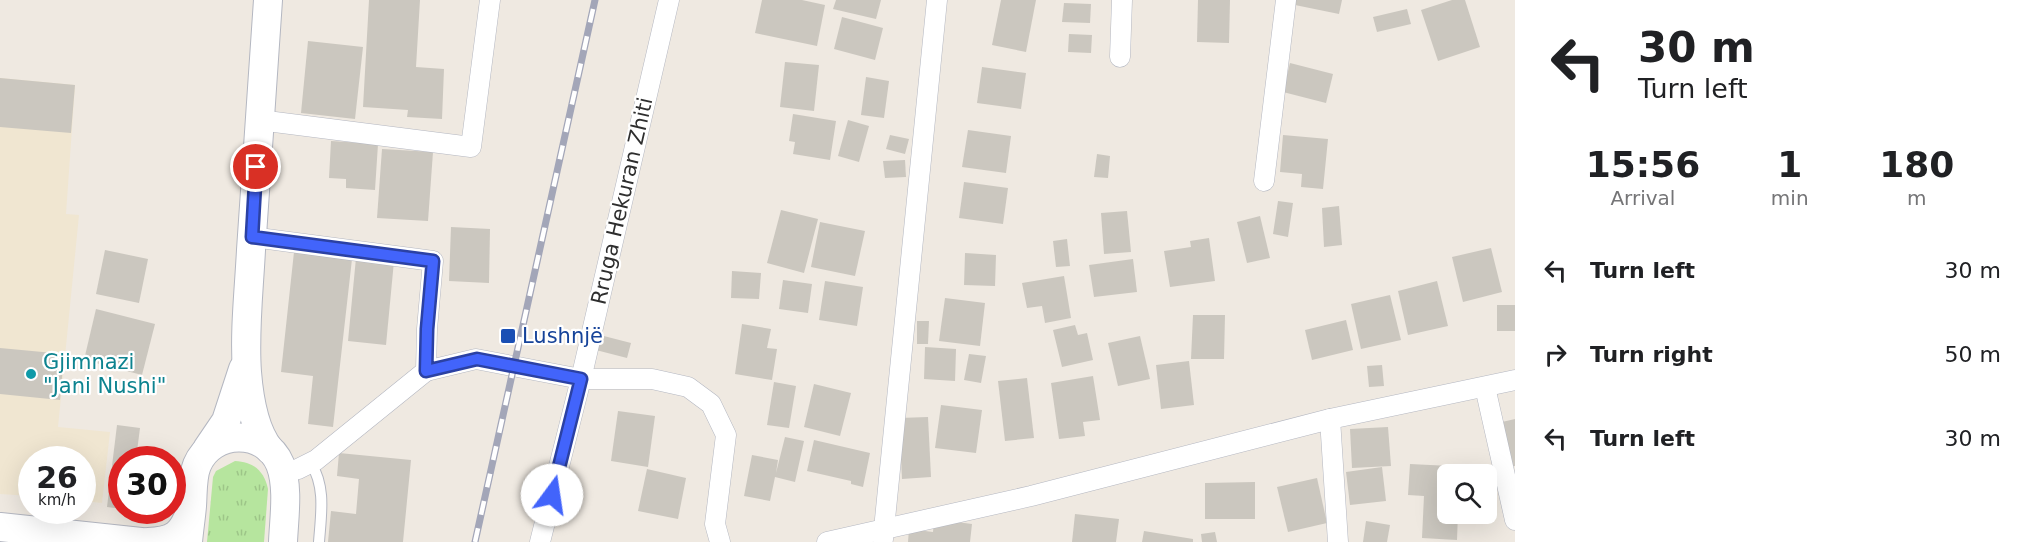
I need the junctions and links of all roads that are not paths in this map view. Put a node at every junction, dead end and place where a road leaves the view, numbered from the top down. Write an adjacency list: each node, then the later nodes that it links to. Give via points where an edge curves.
1 (268, 0): 8 (main road)
2 (490, 0): 8 (street, via 471,147)
3 (669, 0): 13 (street, Rruga Hekuran Zhiti)
4 (937, 0): 23 (street)
5 (1122, 0): 7 (street)
6 (1286, 0): 9 (street)
7 (1120, 57)
8 (259, 120): 10 (main road)
9 (1264, 181)
10 (252, 237): 11 (main road); 12 (street, via 433,261)
11 (246, 349): 17 (main road, via 230,411); 18 (main road, via 248,388 259,427)
12 (426, 371): 13 (street, via 477,359); 19 (street)
13 (581, 379): 29 (street, Rruga Hekuran Zhiti); 30 (street, via 652,379 688,387 711,404 726,435 715,524)
14 (1515, 380): 15 (street)
15 (1485, 387): 16 (street); 21 (street)
16 (1330, 419): 23 (street); 32 (street)
17 (207, 449): 18 (main road, via 222,440 237,438 261,442); 20 (main road, via 195,471)
18 (276, 461): 19 (street, via 298,469); 27 (main road, via 284,501)
19 (311, 463): 28 (lane, via 322,495)
20 (192, 508): 25 (main road, via 178,534); 26 (main road)
21 (1515, 520)
22 (0, 527): 24 (main road)
23 (883, 535): 31 (street)
24 (141, 542)
25 (148, 542)
26 (188, 542)
27 (283, 542)
28 (319, 542)
29 (540, 542)
30 (720, 542)
31 (827, 542)
32 (1338, 542)

